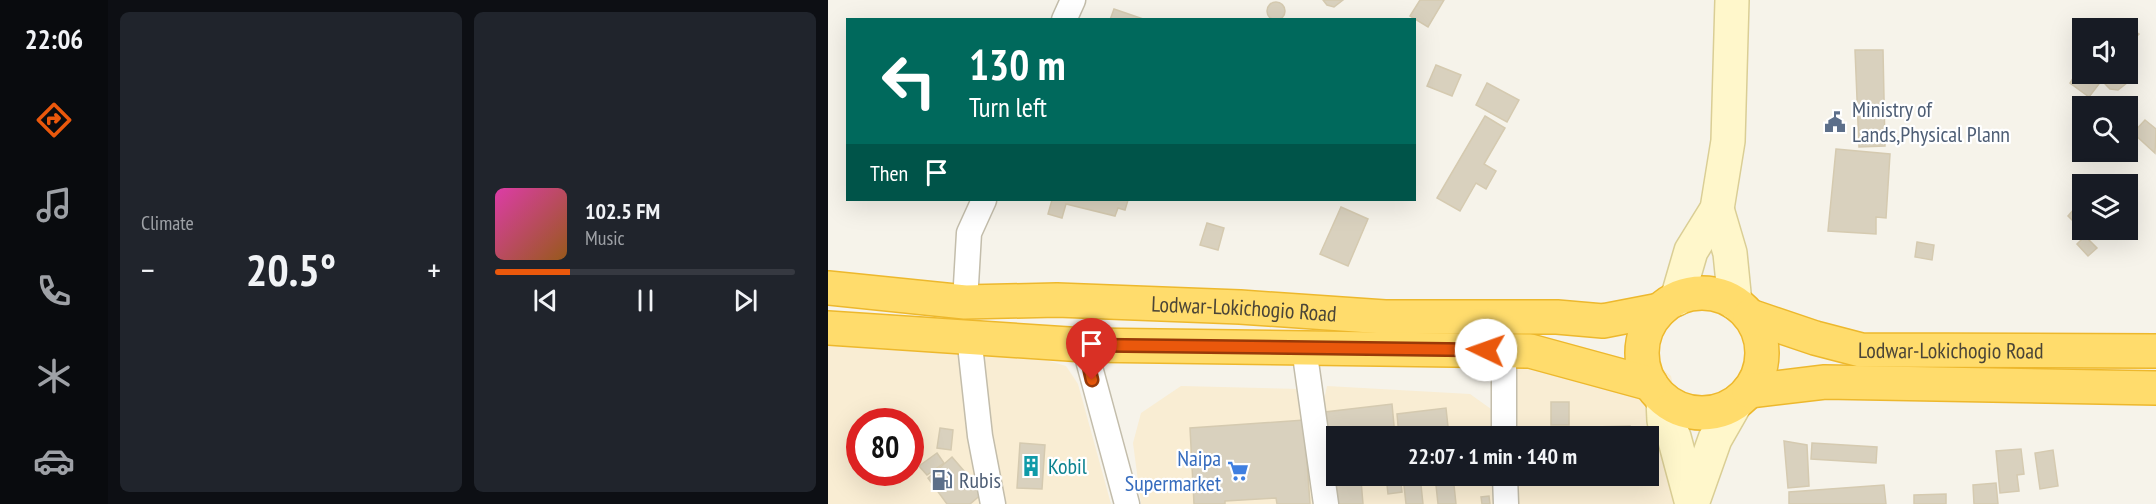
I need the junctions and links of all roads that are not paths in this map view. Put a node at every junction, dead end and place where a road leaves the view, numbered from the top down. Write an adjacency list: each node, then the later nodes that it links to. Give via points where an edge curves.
1 (1073, 0): 3 (street)
2 (1732, 0): 5 (street, via 1728,141)
3 (1065, 18)
4 (984, 201): 7 (street, via 969,233)
5 (1717, 209): 8 (street, via 1691,251); 9 (street)
6 (828, 288): 7 (highway, Lodwar-Lokichogio Road)
7 (965, 302): 8 (highway, Lodwar-Lokichogio Road, via 1057,300 1385,317 1557,316 1603,321)
8 (1669, 305): 9 (highway, via 1696,293 1716,295); 17 (highway, via 1649,327 1643,346 1643,366)
9 (1743, 309): 15 (highway, Lodwar-Lokichogio Road, via 1815,338 1861,350); 18 (highway, via 1759,334 1762,354 1759,374)
10 (828, 328): 11 (highway, Lodwar-Lokichogio Road)
11 (969, 336): 12 (highway, Lodwar-Lokichogio Road); 21 (street, via 980,436)
12 (1084, 345): 13 (highway, Lodwar-Lokichogio Road); 22 (street)
13 (1304, 348): 14 (highway, Lodwar-Lokichogio Road); 23 (street)
14 (1504, 350): 17 (highway, Lodwar-Lokichogio Road, via 1530,351); 19 (street)
15 (2156, 351)
16 (2156, 388): 18 (highway, Lodwar-Lokichogio Road, via 1826,382)
17 (1657, 391): 18 (highway, via 1679,409 1698,413 1717,411); 25 (street)
18 (1742, 397): 25 (street, via 1715,439)
19 (1504, 426)
20 (1505, 486): 24 (street)
21 (993, 504)
22 (1127, 504)
23 (1326, 504)
24 (1506, 504)
25 (1692, 504)

